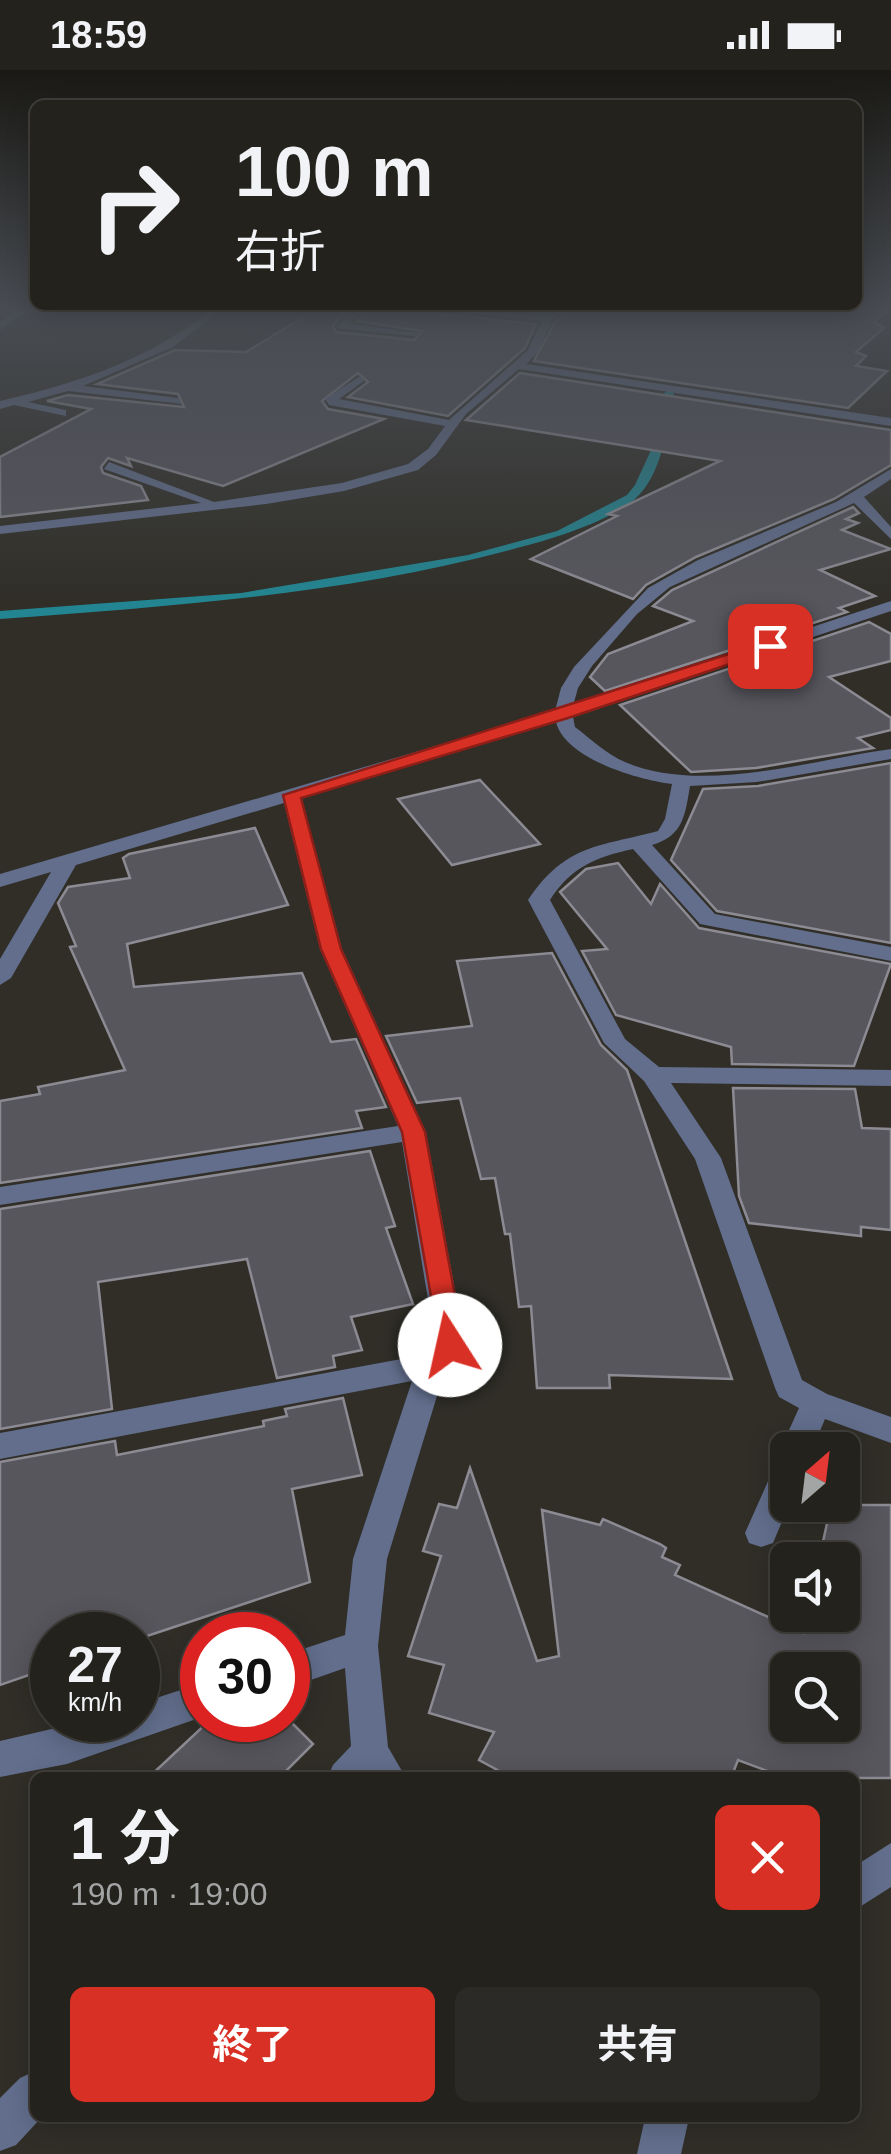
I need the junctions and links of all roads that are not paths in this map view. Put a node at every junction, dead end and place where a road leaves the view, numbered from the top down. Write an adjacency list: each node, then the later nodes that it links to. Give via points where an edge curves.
1 (26, 407): 5 (street)
2 (363, 407): 7 (street)
3 (472, 407): 7 (street)
4 (793, 407): 6 (street)
5 (62, 413)
6 (891, 422)
7 (453, 424): 11 (street, via 412,467 344,487)
8 (109, 466): 11 (street)
9 (891, 473): 10 (street)
10 (857, 498): 13 (street); 16 (street, via 675,578 641,601 572,677)
11 (219, 505): 12 (street)
12 (0, 530)
13 (891, 534)
14 (882, 608): 15 (street); 16 (street)
15 (891, 624)
16 (562, 715): 18 (street, via 566,729 622,768); 19 (street)
17 (891, 754): 18 (street, via 729,780)
18 (682, 778): 20 (street, via 665,836)
19 (291, 795): 21 (street); 27 (street, via 331,949)
20 (639, 844): 23 (street, via 708,919); 25 (street, via 572,857 539,900 616,1043)
21 (69, 859): 22 (street); 24 (street)
22 (0, 881)
23 (891, 954)
24 (0, 978)
25 (653, 1074): 26 (street); 30 (street, via 708,1158 790,1388)
26 (891, 1078)
27 (413, 1132): 28 (street); 29 (street, via 450,1345)
28 (0, 1196)
29 (432, 1365): 33 (street); 36 (street, via 370,1559)
30 (816, 1403): 31 (street); 32 (street)
31 (891, 1430)
32 (804, 1432)
33 (0, 1446)
34 (770, 1511): 35 (street)
35 (761, 1532)
36 (361, 1646): 37 (street); 40 (street)
37 (310, 1663)
38 (180, 1707): 39 (street, via 67,1746)
39 (0, 1760)
40 (368, 1769)
41 (891, 1864): 42 (street)
42 (860, 1886)
43 (30, 2099): 45 (street)
44 (666, 2122): 46 (street)
45 (0, 2129)
46 (658, 2154)

